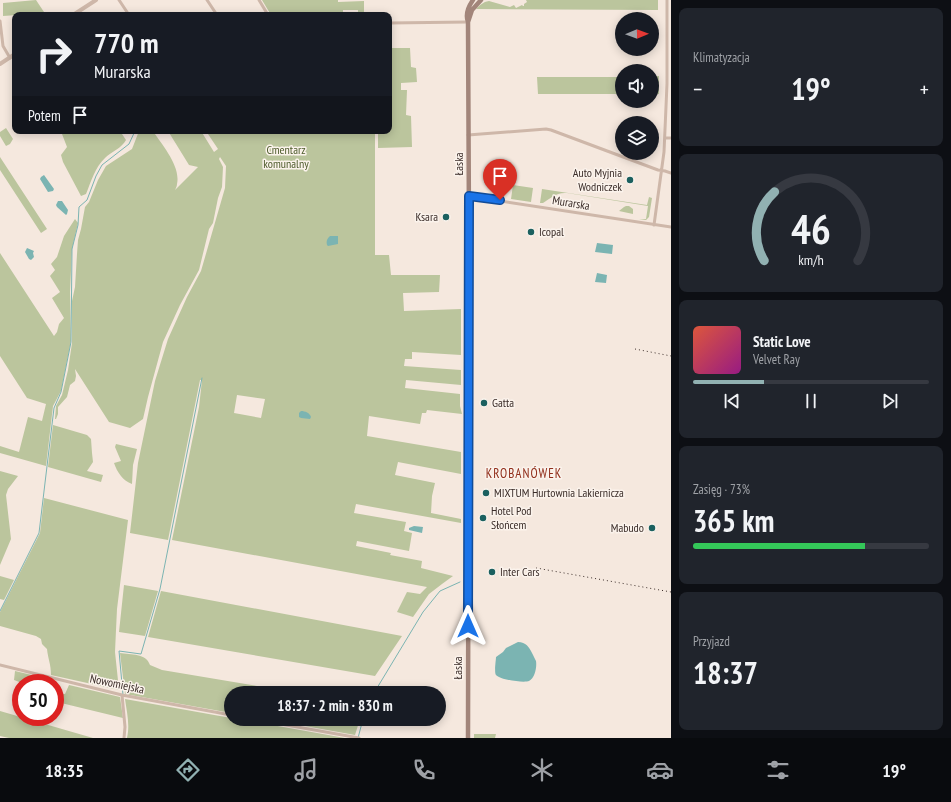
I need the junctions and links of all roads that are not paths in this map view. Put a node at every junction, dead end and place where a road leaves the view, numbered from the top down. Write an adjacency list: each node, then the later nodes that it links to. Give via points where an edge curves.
1 (96, 0): 8 (street)
2 (119, 0): 9 (street)
3 (207, 0): 10 (street)
4 (259, 0): 11 (street)
5 (473, 0): 13 (main road, Łaska, via 467,13)
6 (481, 0): 13 (main road, Łaska, via 472,10)
7 (667, 0): 18 (street)
8 (78, 12)
9 (127, 12)
10 (214, 12)
11 (266, 12)
12 (0, 21): 15 (street, via 1,40)
13 (468, 22): 14 (street); 17 (main road, Łaska)
14 (392, 23)
15 (10, 58): 16 (street)
16 (0, 64)
17 (468, 135): 20 (street, via 546,129); 22 (main road, Łaska)
18 (665, 138): 19 (street); 20 (street)
19 (671, 138)
20 (662, 171): 21 (street); 23 (street)
21 (671, 173)
22 (469, 196): 23 (street, Murarska); 31 (main road, Łaska)
23 (654, 225): 24 (street, Murarska)
24 (671, 227)
25 (0, 665): 26 (street, Nowomiejska)
26 (123, 696): 27 (street, Nowomiejska); 29 (street)
27 (224, 714)
28 (292, 726): 30 (street)
29 (124, 738)
30 (358, 738)
31 (468, 738)

